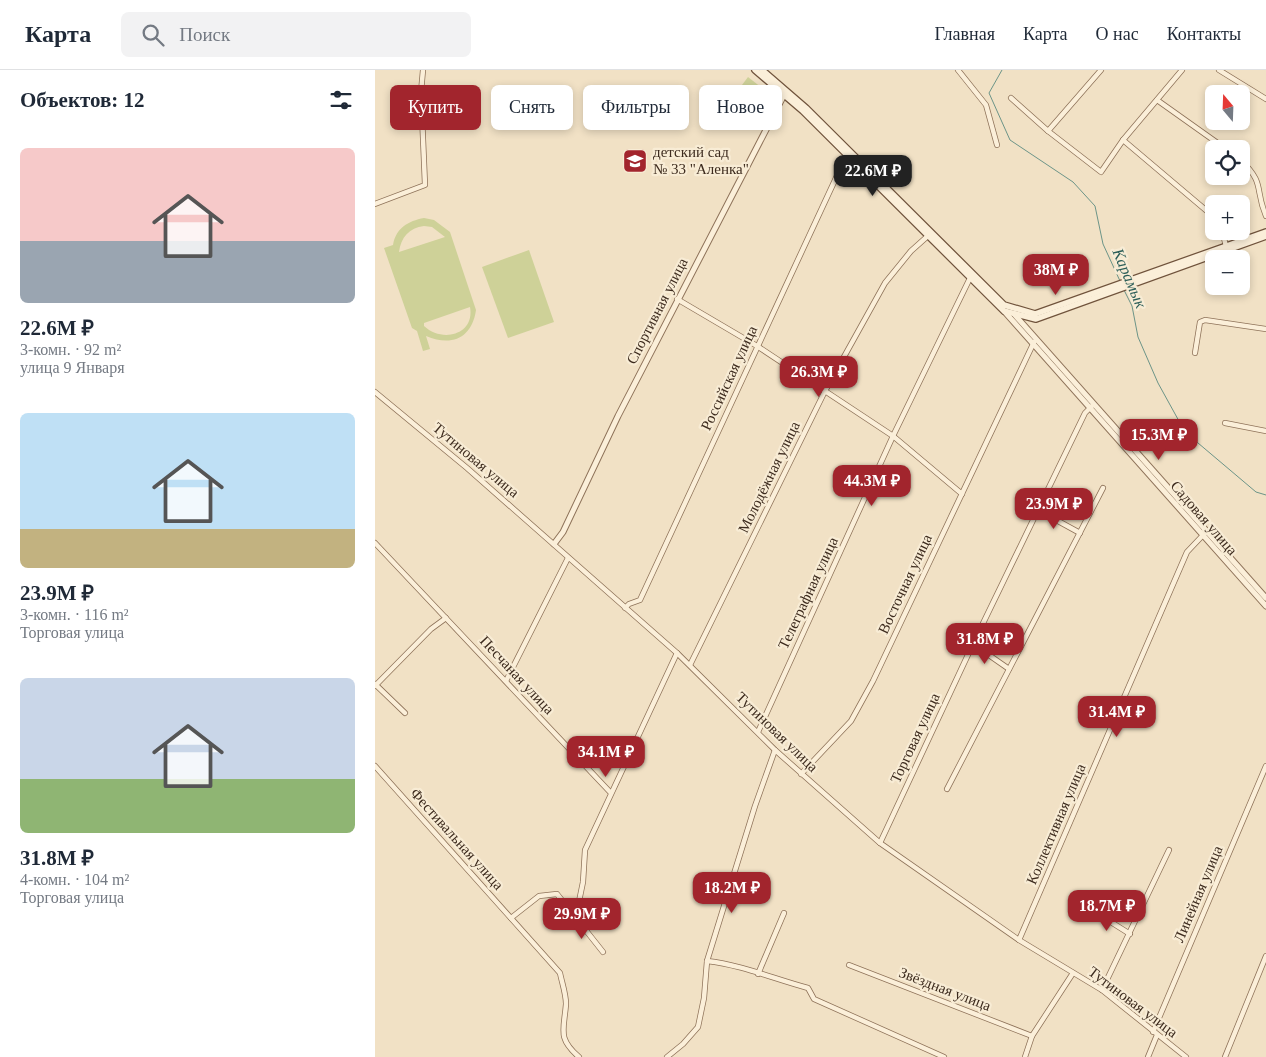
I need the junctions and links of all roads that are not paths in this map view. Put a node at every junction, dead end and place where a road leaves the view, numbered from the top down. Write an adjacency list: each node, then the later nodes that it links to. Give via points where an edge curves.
1 (423, 70): 18 (street, via 425,185)
2 (755, 70): 8 (main road)
3 (762, 70): 8 (main road)
4 (958, 70): 15 (street, via 985,105)
5 (1101, 70): 12 (street)
6 (1182, 70): 11 (street)
7 (1219, 70): 10 (street)
8 (785, 93): 16 (main road); 29 (street, Спортивная улица)
9 (1011, 98): 12 (street)
10 (1266, 98)
11 (1157, 100): 13 (street); 14 (street)
12 (1048, 131): 13 (street, via 1101,172)
13 (1123, 140): 19 (street)
14 (1213, 140)
15 (997, 145)
16 (848, 153): 22 (main road); 34 (street, Российская улица)
17 (1250, 167): 20 (street, via 1257,172 1264,188)
18 (375, 204)
19 (1205, 208)
20 (1266, 216)
21 (1266, 232): 25 (main road)
22 (930, 235): 26 (main road); 36 (street, Молодёжная улица, via 911,251 885,283)
23 (1266, 236): 27 (main road)
24 (1224, 240): 25 (street)
25 (1226, 246): 27 (main road)
26 (971, 276): 30 (main road); 41 (street, Телеграфная улица)
27 (1134, 283): 28 (main road)
28 (1109, 292): 30 (main road, via 1035,314); 31 (main road, via 1036,319)
29 (677, 299): 34 (street); 49 (street, Спортивная улица, via 563,532)
30 (1004, 308): 31 (main road); 33 (street, Садовая улица)
31 (1014, 314): 33 (street)
32 (1266, 328): 35 (street, via 1205,320 1200,322)
33 (1035, 340): 38 (street, Садовая улица); 43 (street, Восточная улица)
34 (757, 346): 36 (street); 53 (street, Российская улица, via 640,600)
35 (1195, 353)
36 (825, 391): 41 (street); 57 (street, Молодёжная улица)
37 (375, 392): 49 (street, Тутиновая улица)
38 (1093, 405): 44 (street, Торговая улица, via 1085,413); 45 (street, Садовая улица); 47 (street, Садовая улица)
39 (1225, 423): 40 (street)
40 (1266, 431)
41 (893, 436): 43 (street); 62 (street, Телеграфная улица)
42 (1103, 488): 46 (street)
43 (962, 494): 66 (street, Восточная улица, via 851,721)
44 (1038, 510): 46 (street); 55 (street, Торговая улица)
45 (1207, 531): 47 (street, Коллективная улица); 51 (street, Садовая улица)
46 (1080, 533): 58 (street)
47 (1203, 536): 52 (street, Садовая улица); 76 (street, Коллективная улица, via 1187,552)
48 (375, 544): 54 (street, Песчаная улица)
49 (554, 544): 50 (street, Тутиновая улица)
50 (568, 558): 53 (street, Тутиновая улица); 59 (street)
51 (1266, 598)
52 (1266, 606)
53 (625, 608): 56 (street, Тутиновая улица)
54 (446, 618): 59 (street, Песчаная улица); 60 (street)
55 (973, 644): 58 (street); 69 (street, Торговая улица)
56 (677, 653): 57 (street, Тутиновая улица); 68 (street)
57 (690, 665): 62 (street, Тутиновая улица)
58 (1009, 669): 67 (street)
59 (506, 681): 68 (street, Песчаная улица)
60 (375, 685): 61 (street)
61 (405, 713)
62 (758, 732): 63 (street, Тутиновая улица)
63 (775, 750): 66 (street, Тутиновая улица); 79 (street)
64 (375, 766): 74 (street, Фестивальная улица)
65 (1266, 766): 84 (street, Линейная улица)
66 (801, 774): 69 (street, Тутиновая улица)
67 (947, 789)
68 (610, 792): 73 (street, via 585,850)
69 (880, 843): 76 (street, Тутиновая улица)
70 (1169, 850): 75 (street)
71 (1095, 912): 75 (street)
72 (784, 913): 82 (street)
73 (576, 916): 74 (street, via 557,894 539,896); 77 (street)
74 (511, 918): 86 (street, Фестивальная улица, via 560,973 566,1002 564,1042)
75 (1129, 934): 83 (street)
76 (1019, 940): 81 (street, Тутиновая улица)
77 (603, 952)
78 (1266, 956): 92 (street)
79 (707, 961): 82 (street, via 732,964); 87 (street, via 698,1028)
80 (849, 965): 85 (street, Звёздная улица)
81 (1073, 973): 83 (street, Тутиновая улица); 85 (street)
82 (758, 974): 88 (street, via 808,988 815,999)
83 (1102, 990): 84 (street, Тутиновая улица)
84 (1155, 1033): 90 (street, Линейная улица); 91 (street, Тутиновая улица)
85 (1031, 1036): 89 (street)
86 (579, 1057)
87 (667, 1057)
88 (944, 1057)
89 (1025, 1057)
90 (1148, 1057)
91 (1186, 1057)
92 (1225, 1057)

